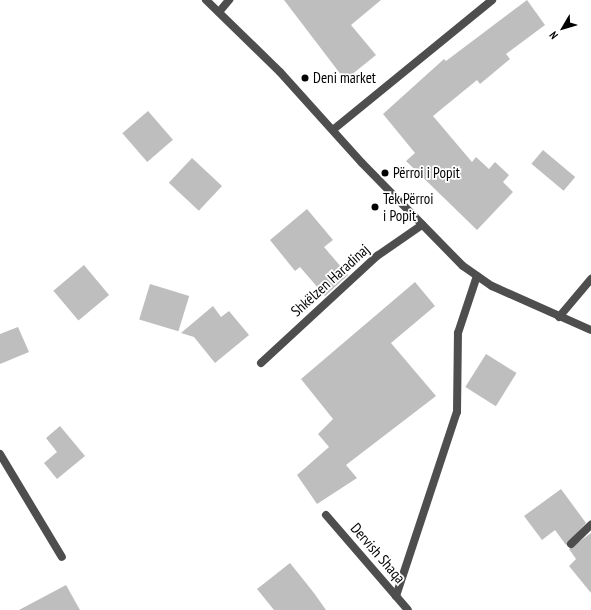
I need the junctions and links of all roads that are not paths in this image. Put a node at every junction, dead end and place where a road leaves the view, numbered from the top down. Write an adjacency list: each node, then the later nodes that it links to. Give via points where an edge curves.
1 (206, 0): 4 (street)
2 (229, 0): 4 (street)
3 (492, 0): 5 (street)
4 (219, 12): 5 (street)
5 (334, 128): 6 (street)
6 (422, 226): 7 (street); 11 (street, Shkëlzen Haradinaj, via 377,256)
7 (478, 276): 9 (street); 17 (street, via 458,333 457,412)
8 (591, 279): 9 (street)
9 (559, 317): 10 (street)
10 (591, 330)
11 (261, 362)
12 (0, 454): 16 (street)
13 (326, 515): 17 (street, Dervish Shaqa)
14 (591, 525): 15 (street)
15 (571, 544)
16 (62, 557)
17 (396, 596): 18 (street, Dervish Shaqa)
18 (408, 610)

